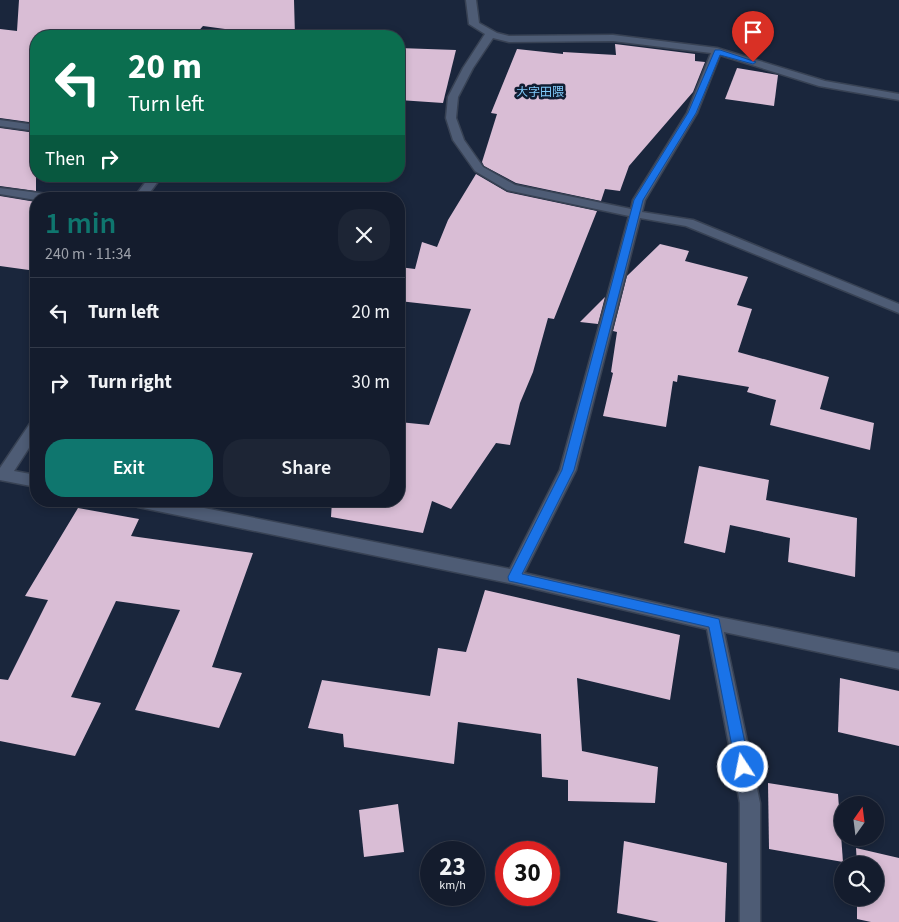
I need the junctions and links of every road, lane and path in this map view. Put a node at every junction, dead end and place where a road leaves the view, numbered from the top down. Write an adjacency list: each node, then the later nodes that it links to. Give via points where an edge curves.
1 (471, 0): 2 (street, via 474,24)
2 (491, 33): 3 (street, via 509,39 614,38); 9 (street, via 453,97 450,118 459,140 479,169 511,188)
3 (717, 51): 4 (street, via 823,84); 9 (street, via 692,113 639,200)
4 (899, 97)
5 (0, 123): 6 (street)
6 (30, 127)
7 (0, 191): 8 (street)
8 (30, 195)
9 (634, 214): 10 (street, via 689,223); 15 (street, via 568,470)
10 (899, 309)
11 (30, 434): 12 (street)
12 (2, 474): 13 (street)
13 (30, 480)
14 (168, 507): 15 (street)
15 (514, 577): 16 (street)
16 (714, 622): 17 (street); 18 (street, via 750,803)
17 (899, 661)
18 (750, 922)

